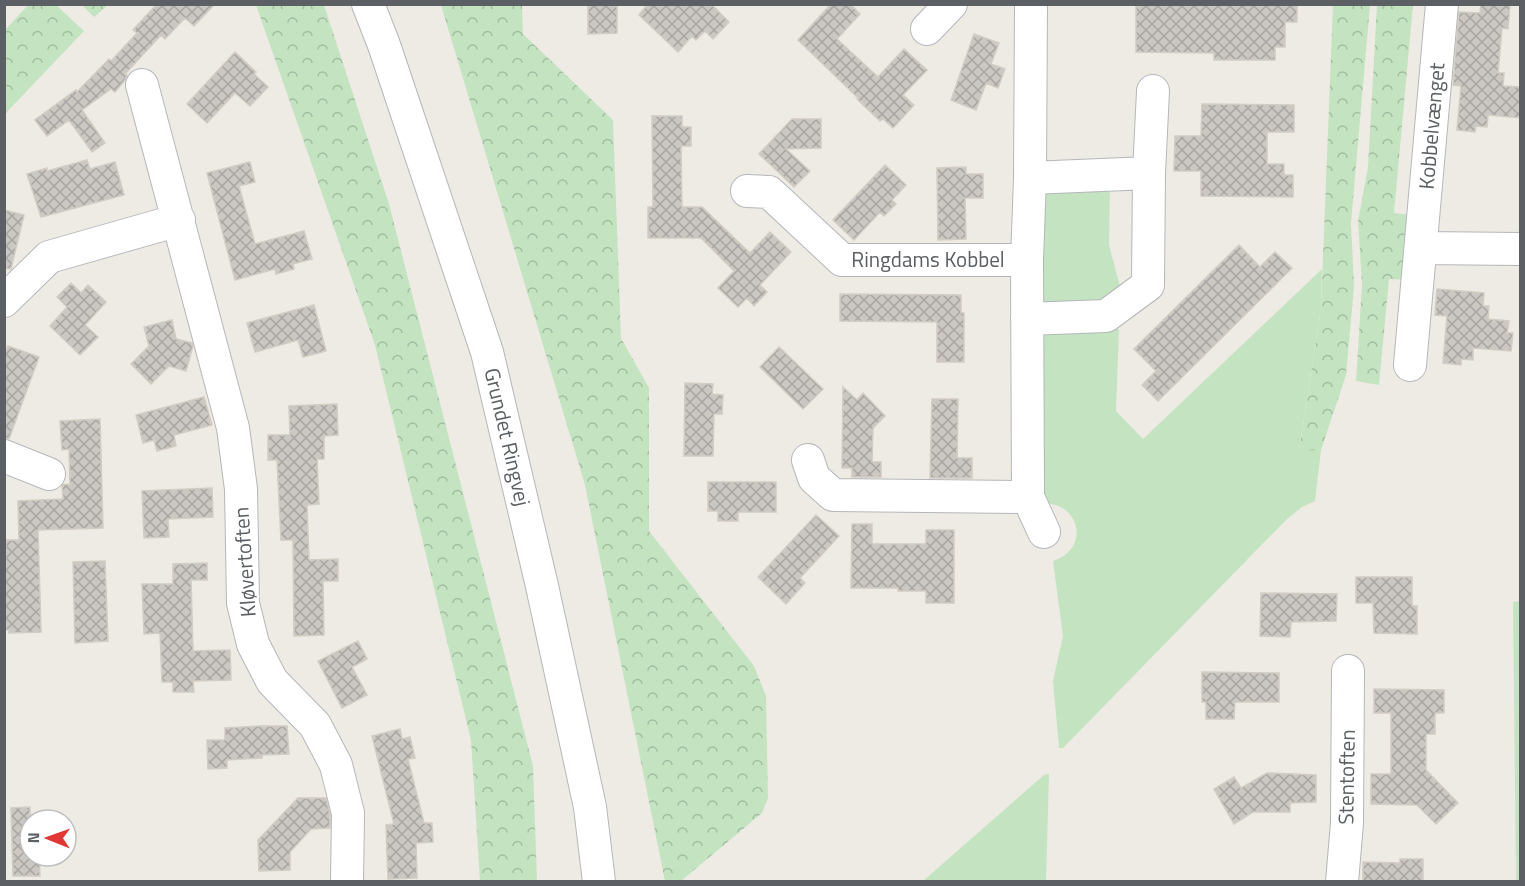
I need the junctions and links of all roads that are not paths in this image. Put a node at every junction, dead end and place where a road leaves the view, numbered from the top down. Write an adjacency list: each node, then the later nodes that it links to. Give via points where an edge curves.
1 (368, 4): 25 (street, Grundet Ringvej, via 487,352 590,807)
2 (951, 4): 5 (street)
3 (1031, 4): 9 (street, Ringdams Kobbel)
4 (1442, 4): 12 (street, Kobbelvænget)
5 (927, 29)
6 (142, 85): 11 (street, Kløvertoften)
7 (1153, 91): 8 (street)
8 (1149, 173): 9 (street); 16 (street, via 1148,285 1106,316)
9 (1030, 178): 14 (street, Ringdams Kobbel)
10 (747, 191): 14 (street, Ringdams Kobbel, via 769,192 842,260)
11 (179, 220): 15 (street, via 49,257); 24 (street, Kløvertoften, via 233,428 241,489 243,603 253,644 272,681 315,725 336,765 348,813)
12 (1422, 248): 13 (street); 17 (street, Kobbelvænget)
13 (1521, 249)
14 (1027, 260): 16 (street, Ringdams Kobbel)
15 (4, 302)
16 (1027, 319): 21 (street, Ringdams Kobbel)
17 (1410, 365)
18 (4, 456): 20 (street)
19 (808, 460): 21 (street, via 814,478 832,495)
20 (49, 474)
21 (1028, 496): 22 (street, Ringdams Kobbel)
22 (1044, 532)
23 (1348, 671): 26 (street, Stentoften, via 1347,823)
24 (347, 882)
25 (599, 882)
26 (1342, 882)

